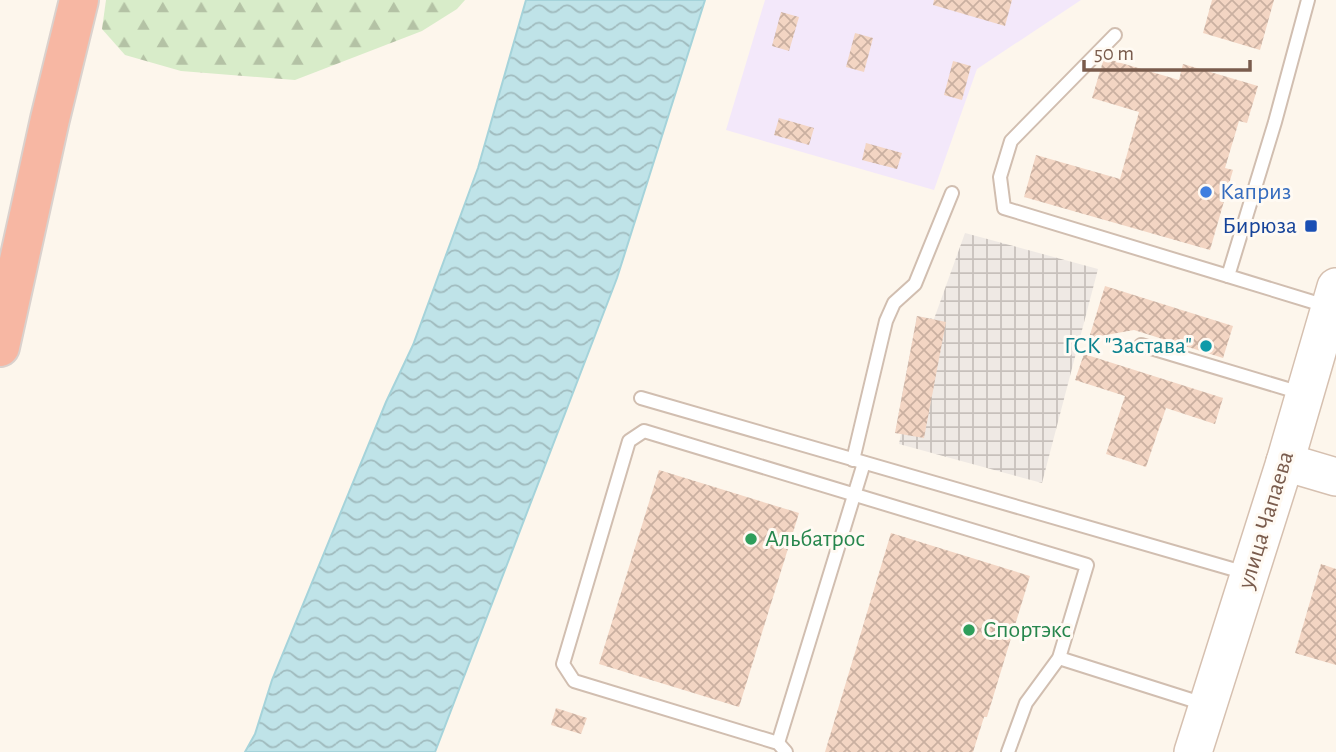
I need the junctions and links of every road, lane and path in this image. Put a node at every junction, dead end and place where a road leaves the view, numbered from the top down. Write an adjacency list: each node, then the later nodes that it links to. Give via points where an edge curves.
1 (79, 0): 8 (highway)
2 (1308, 0): 5 (lane)
3 (1115, 35): 5 (lane, via 1012,141 1000,177 1004,208)
4 (952, 193): 11 (lane, via 915,284 894,303 886,321)
5 (1228, 276): 6 (lane)
6 (1333, 297): 9 (street, улица Чапаева)
7 (1141, 345): 9 (lane)
8 (0, 347)
9 (1305, 394): 12 (street, улица Чапаева)
10 (641, 398): 11 (lane)
11 (858, 461): 14 (lane); 15 (lane)
12 (1285, 462): 13 (street); 15 (street, улица Чапаева)
13 (1336, 477)
14 (854, 495): 16 (lane, via 1087,565); 18 (lane); 18 (lane, via 644,432 629,441 563,664 574,681)
15 (1249, 574): 17 (street, улица Чапаева)
16 (1059, 658): 17 (lane); 19 (lane, via 1026,703)
17 (1208, 705): 20 (street, улица Чапаева)
18 (782, 748)
19 (1008, 752)
20 (1193, 752)

